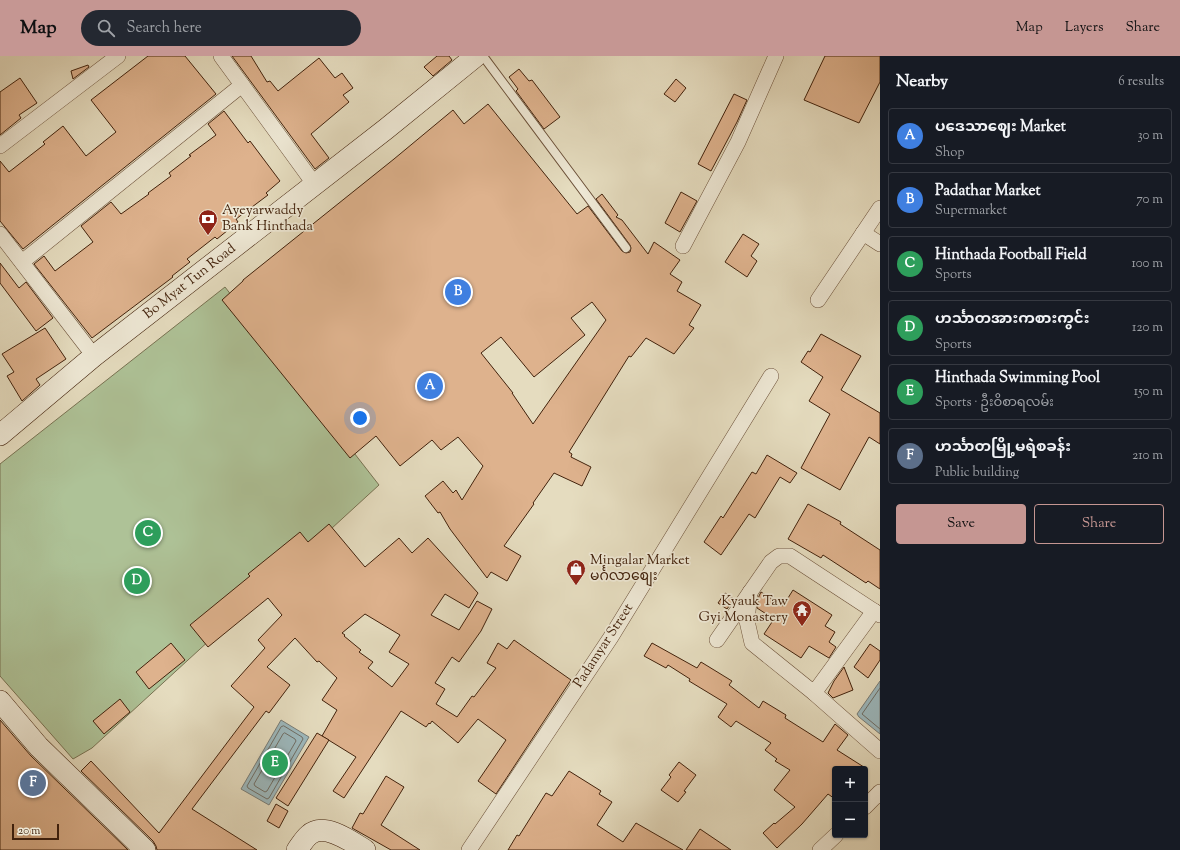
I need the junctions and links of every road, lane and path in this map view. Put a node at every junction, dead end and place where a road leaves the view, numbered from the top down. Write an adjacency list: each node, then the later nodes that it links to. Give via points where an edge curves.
1 (118, 56): 7 (street)
2 (220, 56): 6 (street)
3 (476, 56): 8 (street, Bo Myat Tun Road)
4 (483, 56): 14 (lane)
5 (776, 56): 13 (street, via 738,142)
6 (242, 85): 8 (street); 15 (street)
7 (0, 146)
8 (315, 185): 17 (street, Bo Myat Tun Road)
9 (880, 208): 10 (street)
10 (863, 233): 12 (street); 16 (street)
11 (0, 234): 15 (street)
12 (880, 244)
13 (683, 246)
14 (626, 248)
15 (22, 262): 17 (street)
16 (818, 300)
17 (94, 356): 19 (street, Bo Myat Tun Road)
18 (771, 376): 32 (street, Padamyar Street, via 611,637)
19 (0, 435)
20 (750, 592): 21 (street, via 771,562 779,556 790,556); 22 (street); 23 (street, via 747,621 752,643)
21 (877, 613): 23 (street)
22 (717, 640)
23 (814, 693): 25 (street)
24 (0, 701): 30 (street, via 39,747)
25 (880, 751)
26 (880, 792): 27 (street)
27 (868, 804)
28 (833, 838): 33 (street)
29 (303, 842): 31 (street, via 319,830 335,833)
30 (145, 850)
31 (365, 850)
32 (469, 850)
33 (820, 850)

